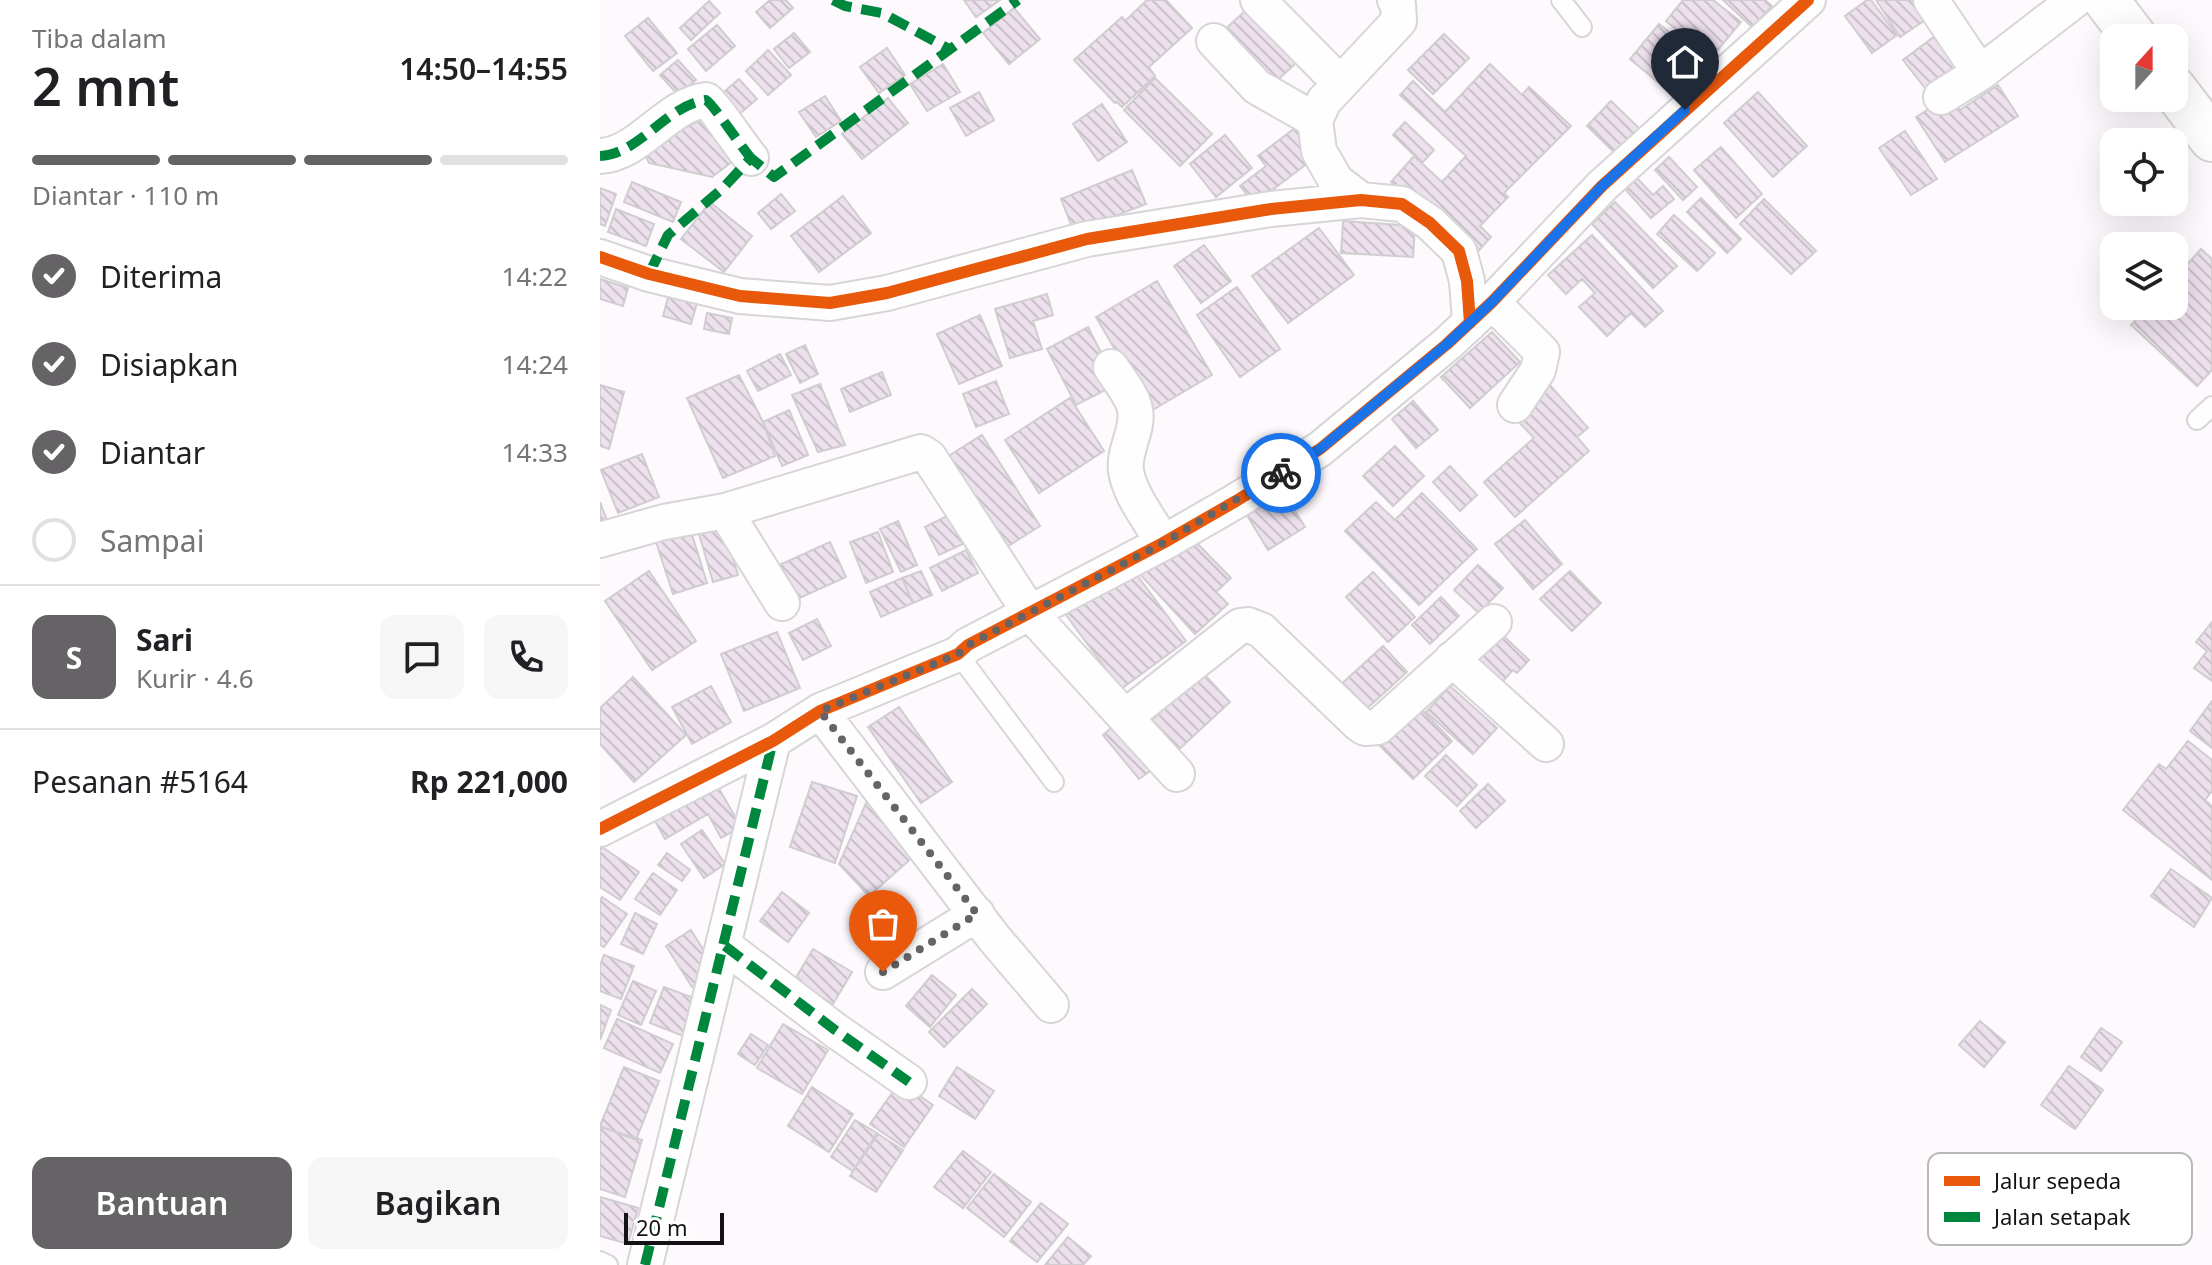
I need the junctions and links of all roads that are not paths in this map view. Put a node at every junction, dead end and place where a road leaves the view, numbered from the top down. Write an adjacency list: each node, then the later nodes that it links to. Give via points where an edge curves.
1 (1258, 0): 12 (street)
2 (1395, 0): 12 (street, via 1399,21)
3 (1561, 0): 9 (lane)
4 (1808, 0): 21 (street, via 1602,186)
5 (1931, 0): 11 (street)
6 (2075, 0): 11 (street)
7 (2106, 0): 8 (main road)
8 (2124, 24)
9 (1582, 27)
10 (1214, 41): 15 (street, via 1257,87)
11 (1980, 73): 13 (street)
12 (1340, 83): 15 (street)
13 (1941, 97)
14 (2188, 107): 16 (main road)
15 (1315, 120): 19 (street, via 1319,151 1336,181)
16 (2212, 139)
17 (600, 156): 18 (street, via 617,153 657,124 706,100)
18 (751, 158)
19 (1361, 200): 20 (street, via 1087,239 887,293 830,303 740,296); 21 (street, via 1402,204 1430,223 1459,251)
20 (600, 257)
21 (1481, 313): 23 (street, via 1542,352 1538,370); 28 (street, via 1320,449)
22 (1111, 367): 28 (street, via 1135,405 1126,470)
23 (1515, 405)
24 (2212, 406): 25 (lane)
25 (2197, 420)
26 (725, 511): 27 (street); 29 (street); 30 (street, via 921,452)
27 (600, 540)
28 (1163, 543): 30 (street)
29 (782, 603)
30 (1030, 613): 32 (street); 35 (street)
31 (1494, 622): 33 (street)
32 (958, 654): 34 (street); 39 (lane)
33 (1452, 659): 35 (street, via 1378,727 1365,728 1261,630 1240,626); 37 (street)
34 (820, 711): 36 (street); 41 (street)
35 (1125, 717): 38 (street)
36 (773, 741): 40 (street); 42 (street)
37 (1546, 744)
38 (1177, 774)
39 (1054, 782)
40 (600, 829)
41 (977, 914): 43 (street); 44 (street)
42 (725, 946): 45 (street); 48 (street)
43 (883, 972)
44 (1051, 1005)
45 (909, 1082)
46 (600, 1261): 47 (lane)
47 (608, 1265)
48 (645, 1265)

